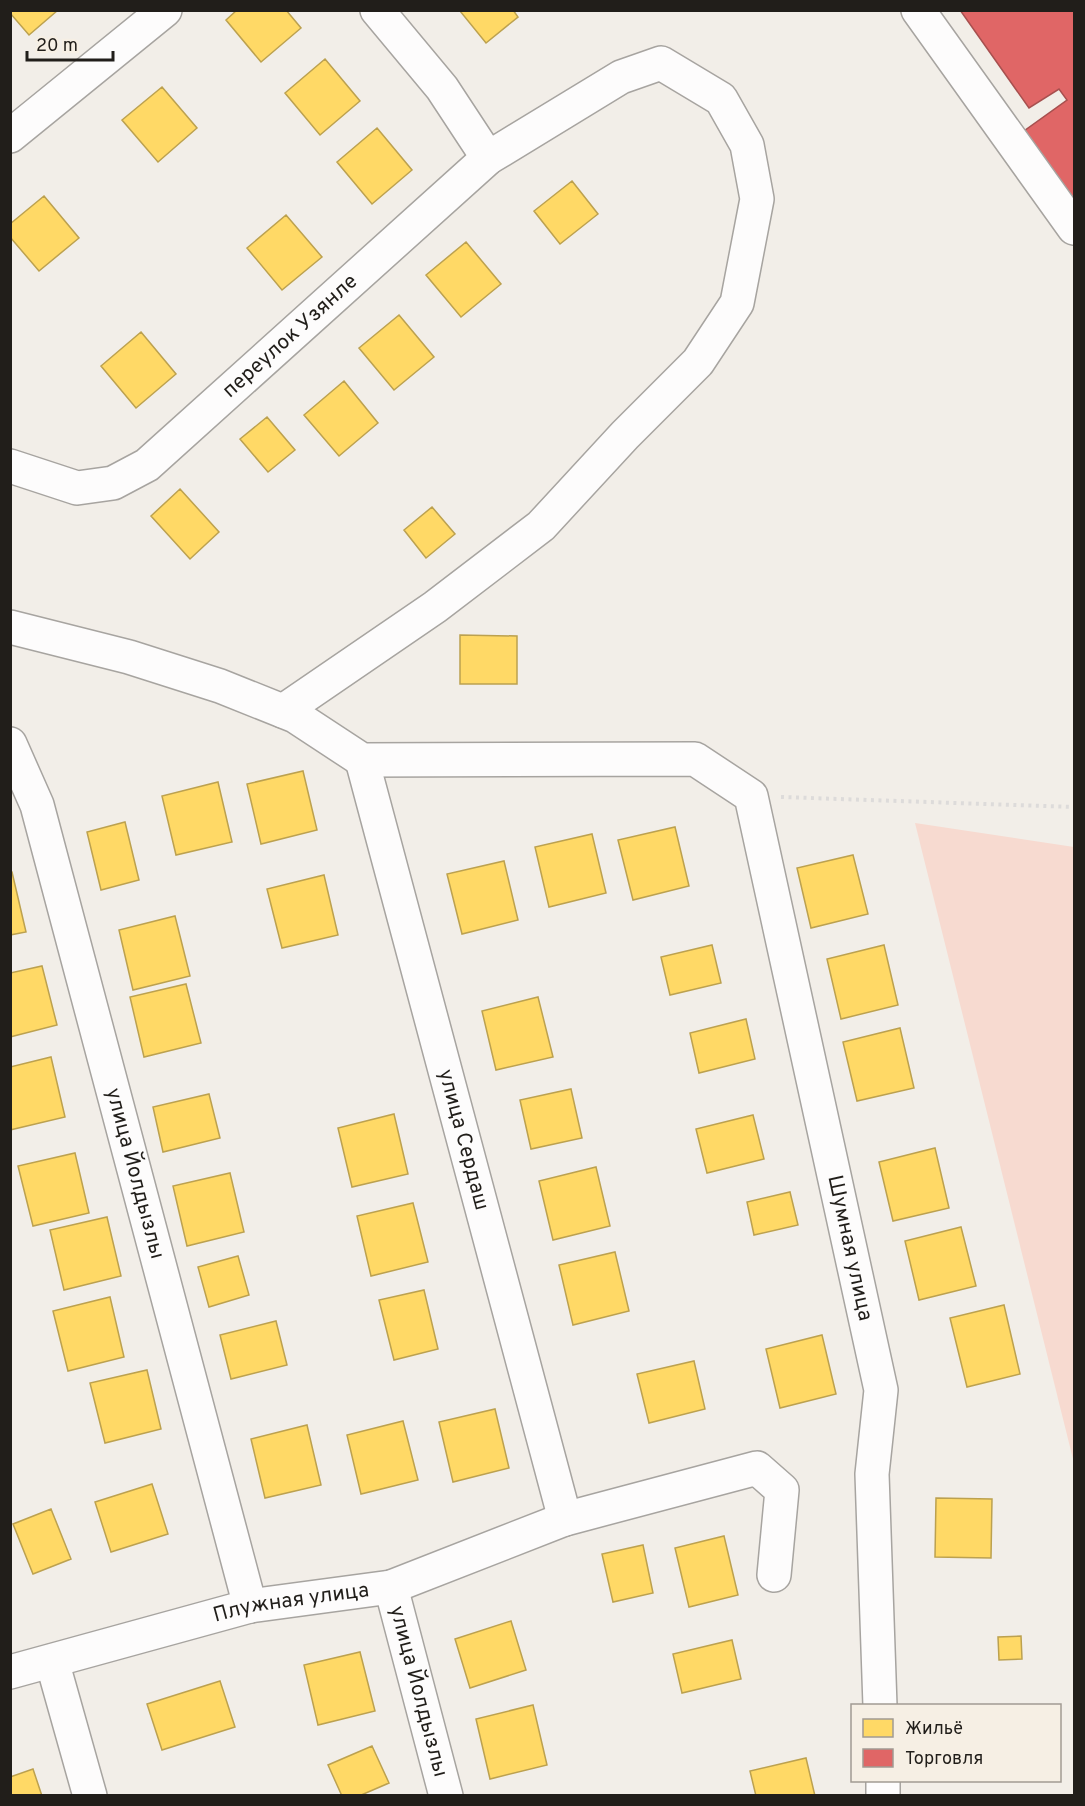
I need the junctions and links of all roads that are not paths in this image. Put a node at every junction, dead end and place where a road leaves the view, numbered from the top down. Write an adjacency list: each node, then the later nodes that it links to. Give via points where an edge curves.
1 (165, 10): 4 (street)
2 (377, 10): 5 (street, via 442,88)
3 (918, 10): 6 (street)
4 (10, 136)
5 (488, 158): 7 (street, переулок Узянле, via 147,465 113,483 77,488); 9 (street, переулок Узянле, via 621,77 661,63 721,99 747,145 757,200 737,303 698,363 541,526 435,607)
6 (1074, 228)
7 (10, 465)
8 (10, 627): 9 (street, via 129,657)
9 (283, 711): 11 (street)
10 (10, 744): 15 (street, улица Йолдызлы, via 37,806)
11 (362, 760): 12 (street, улица Сердаш); 18 (street, Шумная улица, via 695,759 751,796 881,1390 872,1474)
12 (565, 1519): 13 (street, Плужная улица, via 758,1468 782,1490); 14 (street, Плужная улица)
13 (774, 1575)
14 (391, 1587): 15 (street, Плужная улица); 20 (street, улица Йолдызлы)
15 (250, 1606): 16 (street, Плужная улица)
16 (52, 1661): 17 (street, Плужная улица); 19 (street)
17 (10, 1671)
18 (880, 1704)
19 (90, 1796)
20 (446, 1796)

